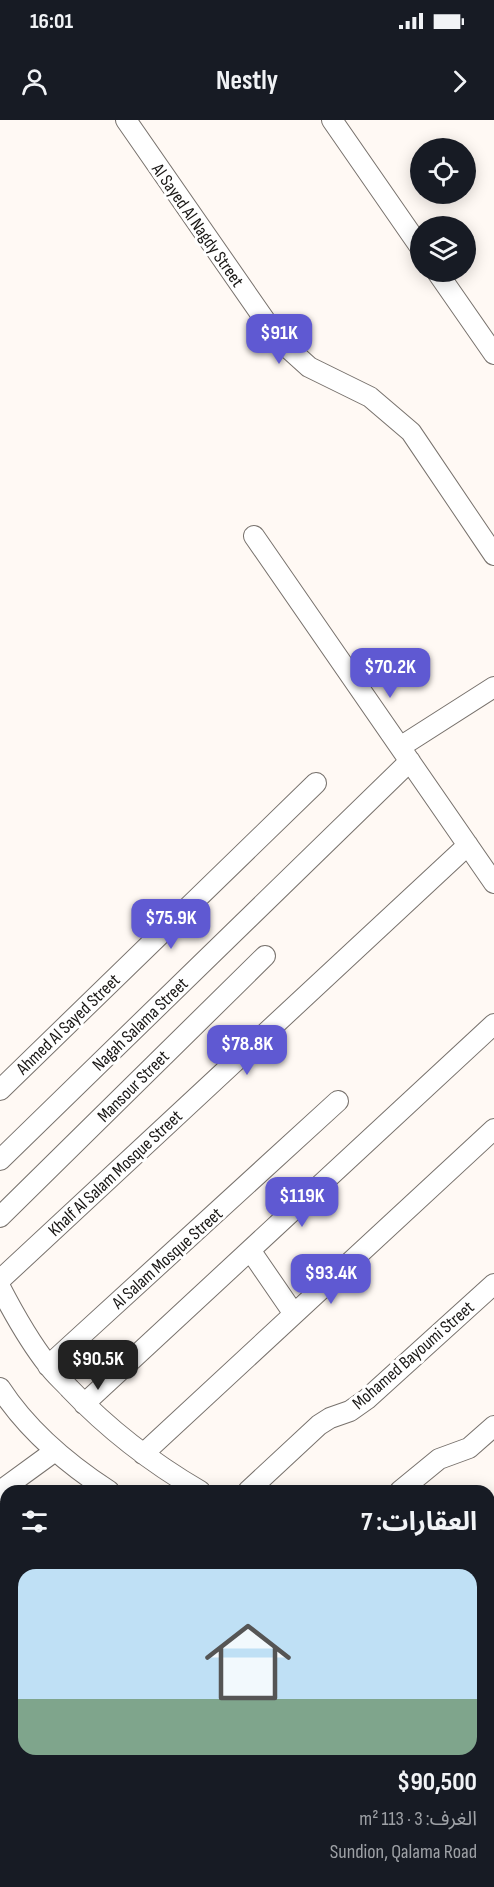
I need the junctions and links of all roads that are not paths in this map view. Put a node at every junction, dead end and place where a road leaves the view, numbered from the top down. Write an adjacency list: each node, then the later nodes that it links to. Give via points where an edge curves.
1 (126, 120): 7 (street, Al Sayed Al Nagdy Street, via 278,339 309,367 370,397 411,432)
2 (332, 120): 3 (street)
3 (410, 233)
4 (444, 282): 5 (street)
5 (494, 354)
6 (254, 536): 9 (street)
7 (494, 555)
8 (494, 687): 9 (street, Nagah Salama Street)
9 (405, 754): 11 (street); 19 (street, Nagah Salama Street)
10 (316, 783): 16 (street, Ahmed Al Sayed Street)
11 (468, 845): 12 (street); 22 (street, Khalf Al Salam Mosque Street)
12 (488, 862): 13 (street)
13 (494, 883)
14 (265, 956): 20 (street, Mansour Street)
15 (494, 1024): 21 (street)
16 (0, 1090)
17 (338, 1101): 26 (street, Al Salam Mosque Street)
18 (494, 1129): 25 (street)
19 (0, 1160)
20 (0, 1217)
21 (250, 1250): 25 (street); 28 (street)
22 (0, 1280)
23 (494, 1284): 35 (street, Mohamed Bayoumi Street, via 367,1399 319,1425)
24 (0, 1287): 26 (street)
25 (294, 1314): 31 (street)
26 (48, 1366): 28 (street)
27 (0, 1388): 30 (street, via 20,1416)
28 (84, 1404): 31 (street)
29 (494, 1426): 36 (street, via 469,1448 439,1459)
30 (55, 1451): 32 (street); 33 (street)
31 (143, 1454): 34 (street)
32 (8, 1485)
33 (100, 1485)
34 (191, 1485)
35 (254, 1485)
36 (407, 1485)

